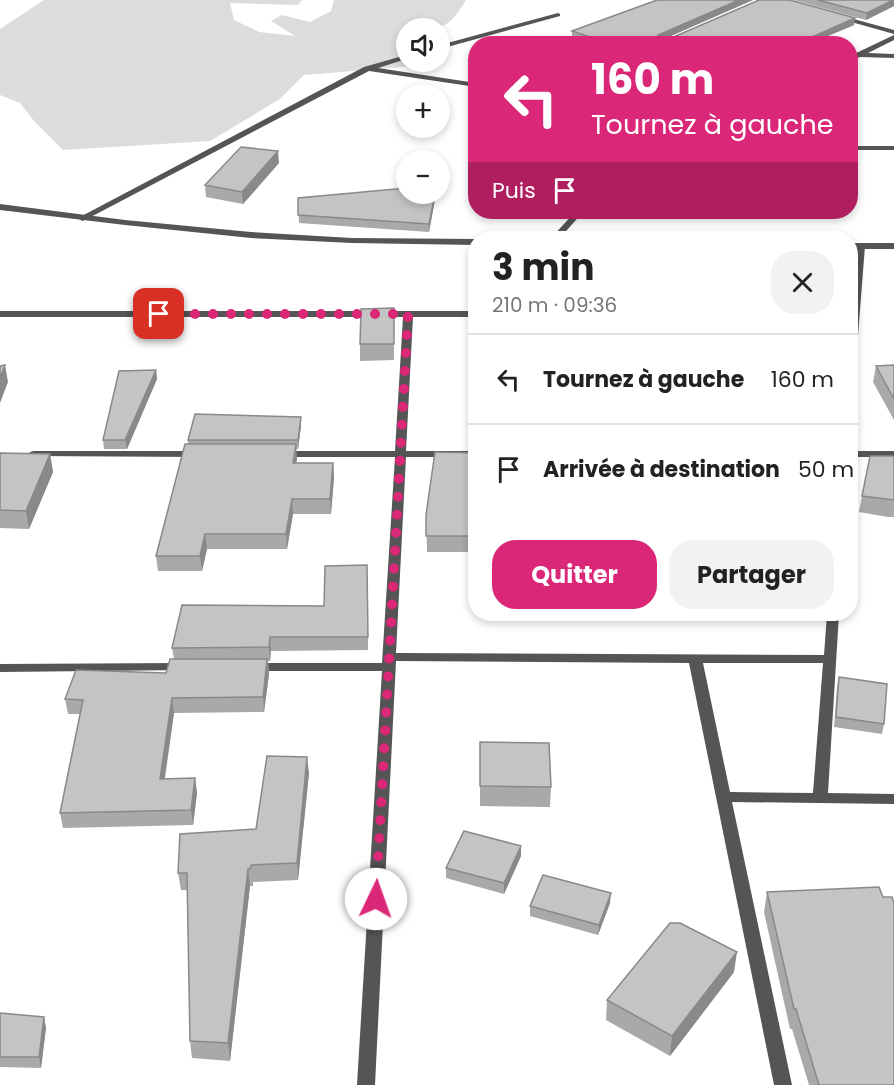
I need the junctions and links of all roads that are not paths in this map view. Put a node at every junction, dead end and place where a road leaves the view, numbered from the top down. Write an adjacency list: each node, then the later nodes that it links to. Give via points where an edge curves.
1 (558, 15): 4 (street)
2 (830, 15): 3 (street)
3 (894, 32)
4 (481, 36)
5 (894, 37): 8 (street)
6 (468, 39): 7 (street)
7 (450, 44)
8 (858, 55)
9 (894, 56): 10 (street)
10 (858, 57)
11 (396, 60): 12 (street)
12 (367, 69): 13 (street); 17 (street)
13 (468, 85)
14 (858, 148): 15 (street)
15 (894, 148)
16 (0, 207): 17 (street)
17 (82, 218): 20 (street, via 336,240)
18 (573, 219): 19 (street)
19 (561, 231)
20 (468, 242)
21 (858, 246): 22 (street)
22 (894, 246)
23 (0, 314): 24 (street)
24 (408, 314): 25 (street); 29 (street)
25 (468, 314)
26 (24, 454): 27 (street)
27 (212, 454)
28 (271, 454): 29 (street)
29 (401, 454): 30 (street); 36 (street)
30 (468, 454)
31 (858, 454): 32 (street)
32 (894, 454)
33 (833, 621): 35 (street)
34 (695, 658): 35 (street); 36 (street); 40 (street)
35 (830, 659): 41 (street)
36 (389, 662): 38 (street); 43 (street)
37 (200, 667): 39 (street)
38 (236, 667)
39 (0, 668)
40 (724, 797): 41 (street); 44 (street)
41 (820, 798): 42 (street)
42 (894, 799)
43 (366, 1085)
44 (783, 1085)

